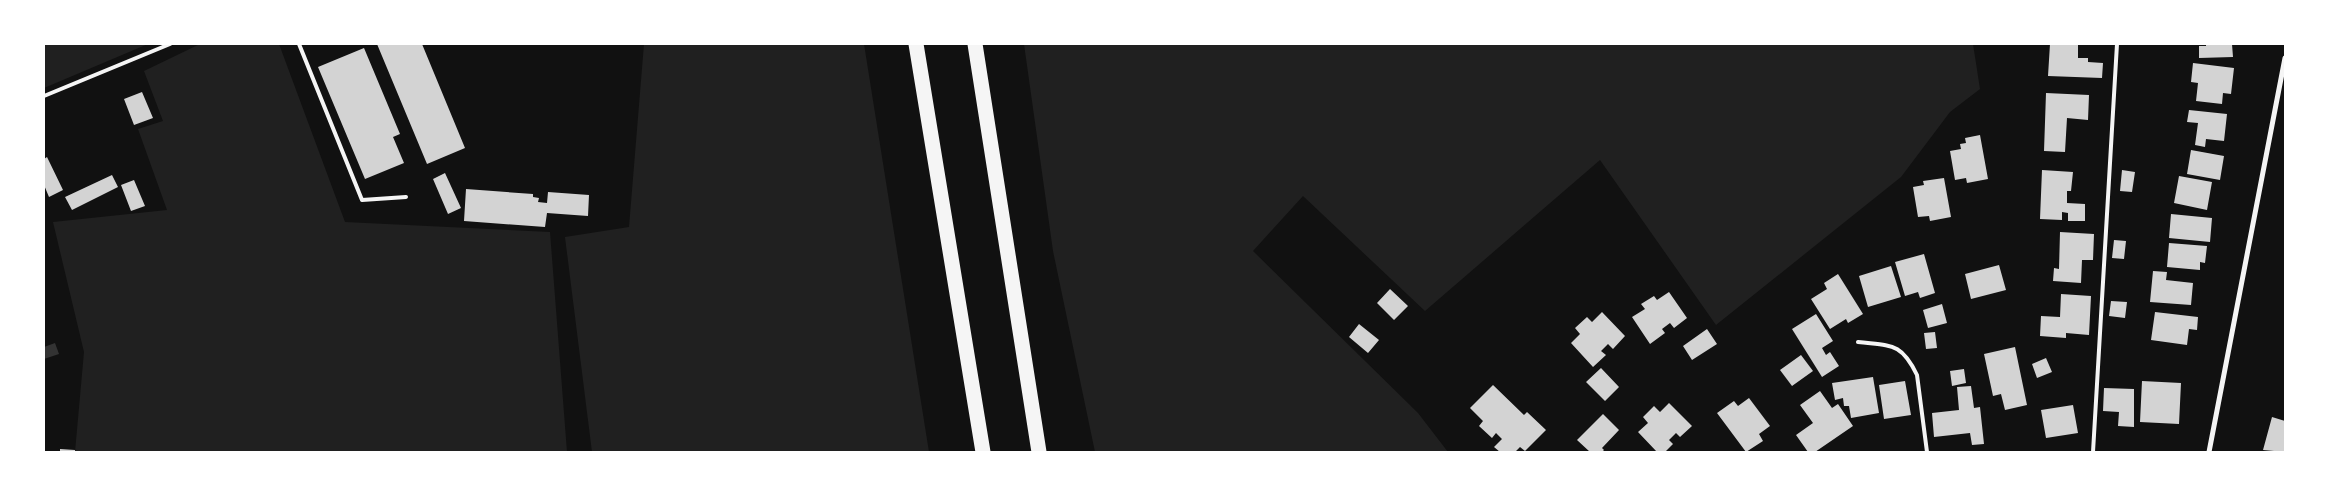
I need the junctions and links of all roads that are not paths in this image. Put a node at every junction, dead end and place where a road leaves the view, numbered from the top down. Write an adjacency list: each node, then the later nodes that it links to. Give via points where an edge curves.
1 (170, 44): 7 (lane)
2 (299, 44): 8 (lane, via 362,200)
3 (916, 44): 10 (highway)
4 (975, 44): 11 (highway)
5 (2117, 44): 13 (lane)
6 (2285, 58): 14 (street)
7 (44, 96)
8 (406, 197)
9 (1858, 342): 12 (lane, via 1894,346 1912,365 1917,375)
10 (982, 452)
11 (1039, 452)
12 (1927, 452)
13 (2093, 452)
14 (2209, 452)

